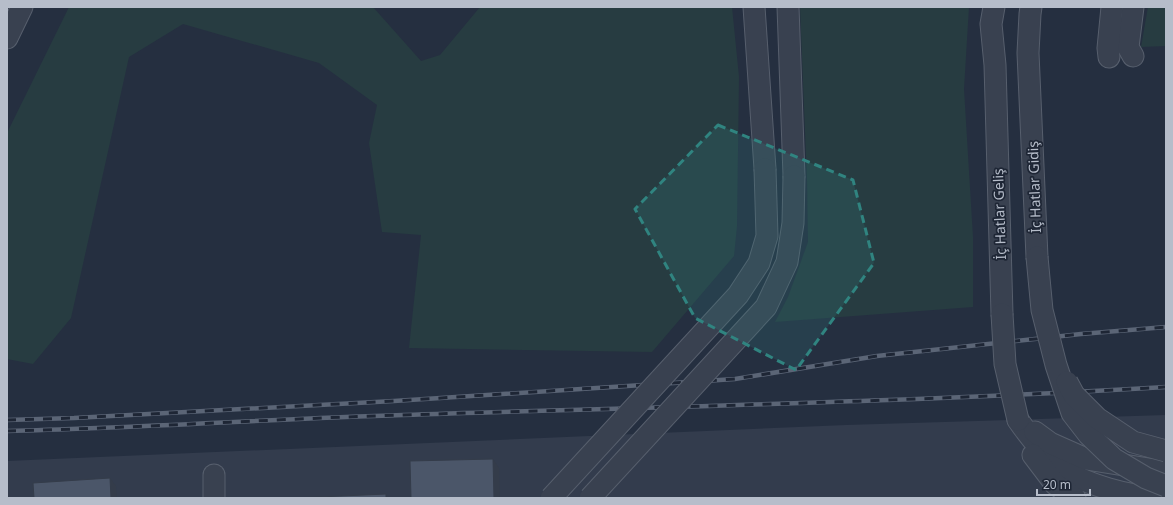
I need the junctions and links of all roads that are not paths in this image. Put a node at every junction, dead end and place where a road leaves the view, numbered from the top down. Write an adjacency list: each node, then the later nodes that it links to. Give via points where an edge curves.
1 (22, 7): 8 (street)
2 (754, 7): 19 (street, bridge, via 767,236 759,263 738,295)
3 (788, 7): 20 (street, bridge, via 794,176 793,223 787,262 766,307)
4 (994, 7): 12 (street, İç Hatlar Geliş, bridge, via 991,24 995,65 1002,314 1005,364)
5 (1031, 7): 11 (street, İç Hatlar Gidiş, bridge, via 1028,54 1037,256 1042,310)
6 (1112, 7): 10 (street)
7 (1133, 7): 9 (street, via 1128,47)
8 (7, 38)
9 (1132, 56)
10 (1109, 57)
11 (1056, 365): 13 (street, İç Hatlar Gidiş, bridge, via 1074,395 1097,418 1133,442); 16 (street, İç Hatlar Gidiş, bridge, via 1072,413 1089,435 1114,459 1146,478)
12 (1018, 420): 14 (street, via 1050,443 1086,459); 17 (street, İç Hatlar Geliş, via 1034,443 1076,477 1124,492 1154,498); 21 (street, via 1028,449 1055,484)
13 (1166, 451)
14 (1166, 470)
15 (214, 475): 18 (street)
16 (1166, 486)
17 (1166, 497)
18 (214, 498)
19 (551, 498)
20 (590, 498)
21 (1075, 498)

